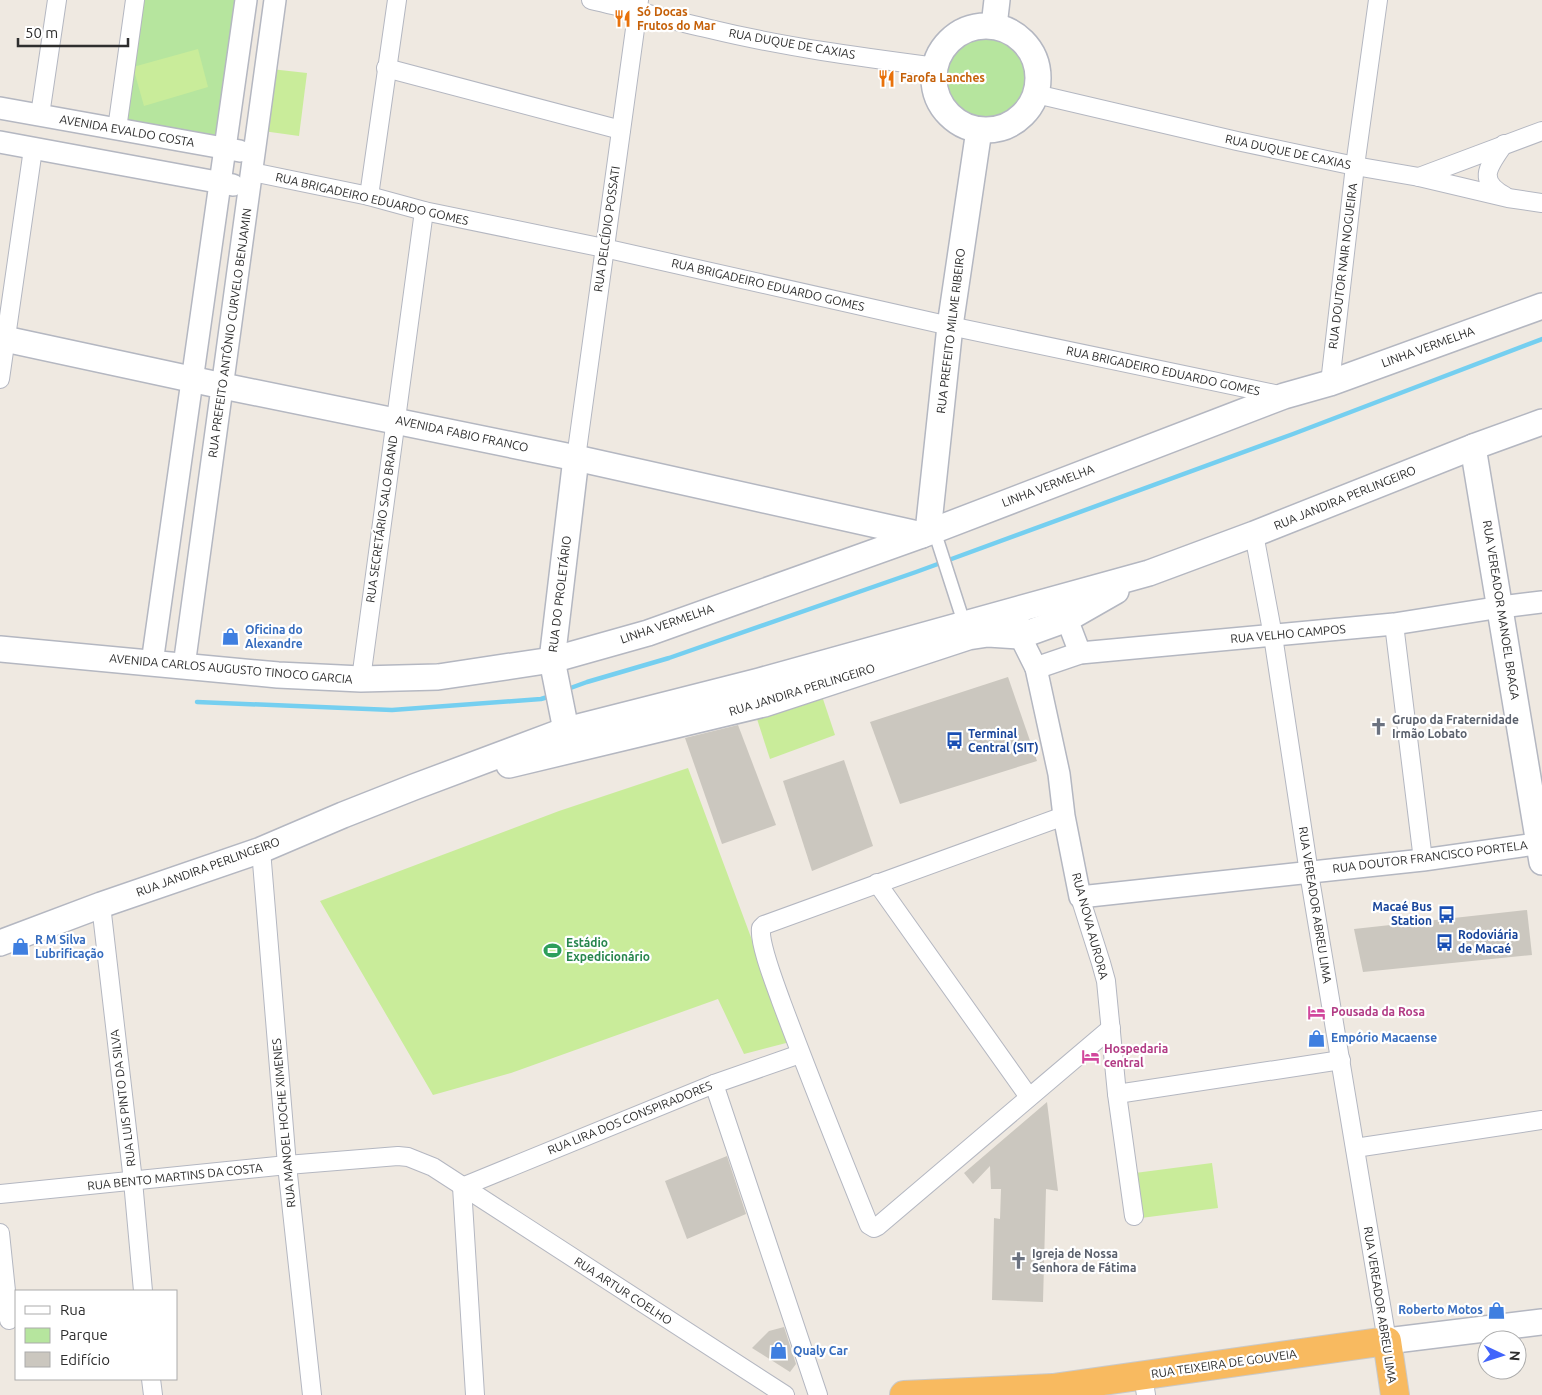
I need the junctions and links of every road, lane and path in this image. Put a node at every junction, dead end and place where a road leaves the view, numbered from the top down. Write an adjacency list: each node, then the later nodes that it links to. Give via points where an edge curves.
1 (57, 0): 15 (street)
2 (135, 0): 16 (street)
3 (246, 0): 23 (street)
4 (275, 0): 25 (street, RUA PREFEITO ANTÔNIO CURVELO BENJAMIN)
5 (397, 0): 12 (street)
6 (591, 0): 9 (street, RUA DUQUE DE CAXIAS)
7 (997, 0): 10 (main road)
8 (1378, 0): 24 (street, RUA DOUTOR NAIR NOGUEIRA)
9 (638, 5): 11 (street, RUA DUQUE DE CAXIAS, via 710,30 844,55); 17 (street, RUA DELCÍDIO POSSATI)
10 (994, 26): 11 (main road, via 972,28 957,35 945,46); 13 (main road, via 1015,34 1031,50 1038,72)
11 (936, 67): 18 (main road, via 935,85 940,102 957,120)
12 (386, 68): 17 (street); 28 (street)
13 (1036, 94): 18 (main road, via 1024,114 1014,122 991,130); 24 (street, RUA DUQUE DE CAXIAS)
14 (0, 108): 15 (street, AVENIDA EVALDO COSTA)
15 (40, 115): 16 (street, AVENIDA EVALDO COSTA)
16 (117, 129): 23 (street, AVENIDA EVALDO COSTA)
17 (620, 130): 32 (street, RUA DELCÍDIO POSSATI)
18 (979, 130): 34 (main road, RUA PREFEITO MILME RIBEIRO)
19 (1542, 131): 21 (street)
20 (0, 142): 22 (street)
21 (1504, 144): 26 (street); 29 (street, via 1487,171 1495,190)
22 (33, 148): 27 (street); 35 (street)
23 (226, 149): 25 (street, AVENIDA EVALDO COSTA); 27 (street)
24 (1355, 166): 26 (street, RUA DUQUE DE CAXIAS); 38 (street, RUA DOUTOR NAIR NOGUEIRA)
25 (252, 171): 27 (street); 28 (street, RUA BRIGADEIRO EDUARDO GOMES); 39 (street, RUA PREFEITO ANTÔNIO CURVELO BENJAMIN)
26 (1419, 177): 29 (street, RUA DUQUE DE CAXIAS)
27 (221, 182): 37 (street)
28 (368, 196): 31 (street, RUA BRIGADEIRO EDUARDO GOMES)
29 (1508, 198): 30 (street, RUA DUQUE DE CAXIAS)
30 (1542, 203)
31 (424, 211): 32 (street, RUA BRIGADEIRO EDUARDO GOMES); 41 (street, RUA SECRETÁRIO SALO BRAND)
32 (604, 248): 34 (street, RUA BRIGADEIRO EDUARDO GOMES); 44 (street, RUA DELCÍDIO POSSATI)
33 (1542, 306): 38 (main road, LINHA VERMELHA)
34 (950, 326): 40 (street, RUA BRIGADEIRO EDUARDO GOMES); 47 (main road, RUA PREFEITO MILME RIBEIRO)
35 (3, 338): 36 (street); 37 (main road, AVENIDA FABIO FRANCO)
36 (0, 379)
37 (193, 379): 39 (main road, AVENIDA FABIO FRANCO); 61 (street)
38 (1330, 383): 40 (main road, LINHA VERMELHA)
39 (223, 386): 41 (main road, AVENIDA FABIO FRANCO); 63 (street, RUA PREFEITO ANTÔNIO CURVELO BENJAMIN)
40 (1284, 396): 47 (main road, LINHA VERMELHA)
41 (395, 420): 44 (main road, AVENIDA FABIO FRANCO); 65 (street, RUA SECRETÁRIO SALO BRAND)
42 (1542, 422): 43 (main road, RUA JANDIRA PERLINGEIRO)
43 (1473, 447): 46 (main road, RUA JANDIRA PERLINGEIRO); 52 (main road, RUA VEREADOR MANOEL BRAGA)
44 (576, 458): 45 (main road, AVENIDA FABIO FRANCO); 62 (main road, RUA DO PROLETÁRIO)
45 (873, 524): 47 (main road, AVENIDA FABIO FRANCO); 48 (main road, via 875,540)
46 (1254, 534): 49 (main road, RUA JANDIRA PERLINGEIRO); 58 (street, RUA VEREADOR ABREU LIMA)
47 (931, 537): 48 (main road, LINHA VERMELHA); 55 (street)
48 (867, 554): 62 (main road, LINHA VERMELHA)
49 (1149, 573): 50 (main road, RUA JANDIRA PERLINGEIRO); 54 (main road, RUA JANDIRA PERLINGEIRO)
50 (1050, 600): 53 (main road, RUA JANDIRA PERLINGEIRO); 54 (street)
51 (1542, 602): 52 (street, RUA VELHO CAMPOS)
52 (1501, 606): 56 (street, RUA VELHO CAMPOS); 69 (main road, RUA VEREADOR MANOEL BRAGA)
53 (1019, 608): 55 (main road, RUA JANDIRA PERLINGEIRO); 57 (street)
54 (1067, 618): 57 (main road, RUA JANDIRA PERLINGEIRO); 60 (street)
55 (964, 623): 66 (main road, RUA JANDIRA PERLINGEIRO)
56 (1394, 624): 58 (street, RUA VELHO CAMPOS); 71 (street)
57 (1020, 636): 64 (street, RUA NOVA AURORA); 66 (main road, RUA JANDIRA PERLINGEIRO, via 988,634 968,637)
58 (1273, 636): 60 (street, RUA VELHO CAMPOS); 72 (street, RUA VEREADOR ABREU LIMA)
59 (0, 649): 61 (main road, AVENIDA CARLOS AUGUSTO TINOCO GARCIA)
60 (1080, 652): 64 (street, RUA VELHO CAMPOS)
61 (152, 663): 63 (main road, AVENIDA CARLOS AUGUSTO TINOCO GARCIA)
62 (553, 664): 65 (main road, AVENIDA CARLOS AUGUSTO TINOCO GARCIA, via 438,677); 67 (main road, RUA DO PROLETÁRIO, via 560,703)
63 (184, 666): 65 (main road, AVENIDA CARLOS AUGUSTO TINOCO GARCIA)
64 (1036, 668): 68 (street, RUA NOVA AURORA, via 1059,774)
65 (360, 679)
66 (761, 692): 67 (main road, RUA JANDIRA PERLINGEIRO)
67 (574, 739): 70 (main road, RUA JANDIRA PERLINGEIRO, via 414,787)
68 (1064, 816): 73 (street); 74 (street, RUA NOVA AURORA)
69 (1541, 849): 71 (street, RUA DOUTOR FRANCISCO PORTELA)
70 (261, 850): 75 (main road, RUA JANDIRA PERLINGEIRO); 85 (street, RUA MANOEL HOCHE XIMENES)
71 (1423, 860): 72 (street, RUA DOUTOR FRANCISCO PORTELA)
72 (1309, 872): 74 (street, RUA DOUTOR FRANCISCO PORTELA); 79 (street, RUA VEREADOR ABREU LIMA)
73 (877, 883): 78 (street, via 761,928 771,972); 82 (street)
74 (1080, 897): 77 (street, RUA NOVA AURORA, via 1106,981)
75 (101, 905): 76 (main road, RUA JANDIRA PERLINGEIRO); 86 (street, RUA LUIS PINTO DA SILVA)
76 (0, 943)
77 (1111, 1028): 81 (street, RUA NOVA AURORA); 82 (street)
78 (800, 1054): 80 (street, RUA LIRA DOS CONSPIRADORES); 82 (street, via 869,1225 874,1228)
79 (1341, 1060): 81 (street); 84 (street, RUA VEREADOR ABREU LIMA)
80 (714, 1084): 87 (street, RUA LIRA DOS CONSPIRADORES); 102 (street)
81 (1117, 1094): 89 (street, RUA NOVA AURORA)
82 (1028, 1097)
83 (1542, 1120): 84 (street)
84 (1356, 1148): 94 (street, RUA VEREADOR ABREU LIMA)
85 (287, 1165): 86 (street, RUA BENTO MARTINS DA COSTA); 87 (street, RUA BENTO MARTINS DA COSTA, via 408,1157 433,1167); 99 (street, RUA MANOEL HOCHE XIMENES)
86 (133, 1182): 88 (street, RUA BENTO MARTINS DA COSTA); 91 (street, RUA LUIS PINTO DA SILVA)
87 (462, 1186): 100 (street); 101 (street, RUA ARTUR COELHO)
88 (0, 1194)
89 (1134, 1216)
90 (0, 1233): 92 (street)
91 (143, 1290)
92 (10, 1320)
93 (1542, 1322): 94 (main road, RUA TEIXEIRA DE GOUVEIA)
94 (1386, 1341): 96 (highway, RUA TEIXEIRA DE GOUVEIA); 104 (highway, RUA VEREADOR ABREU LIMA)
95 (152, 1380): 98 (street)
96 (1145, 1386): 97 (highway, RUA TEIXEIRA DE GOUVEIA)
97 (1022, 1392): 103 (highway, RUA TEIXEIRA DE GOUVEIA)
98 (153, 1395)
99 (312, 1395)
100 (475, 1395)
101 (785, 1395)
102 (818, 1395)
103 (904, 1395)
104 (1395, 1395)

